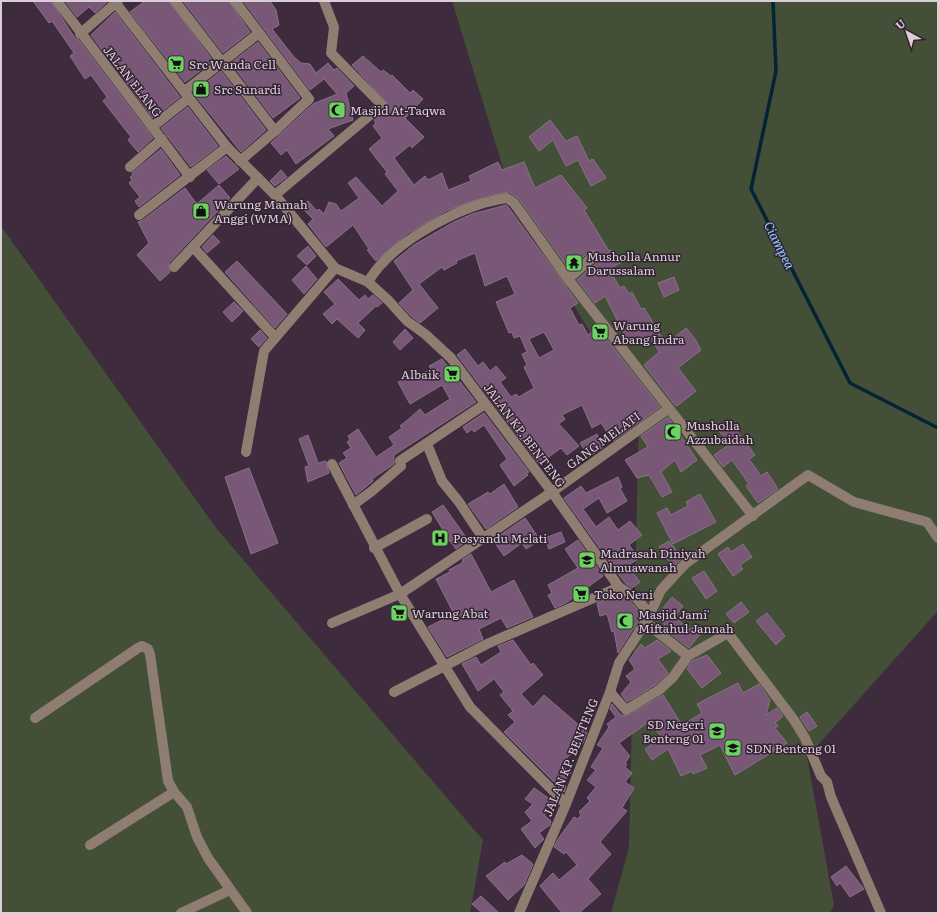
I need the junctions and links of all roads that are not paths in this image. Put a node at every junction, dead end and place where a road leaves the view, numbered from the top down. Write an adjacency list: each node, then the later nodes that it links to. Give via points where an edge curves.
1 (57, 1): 7 (street, JALAN ELANG)
2 (175, 1): 8 (street)
3 (235, 1): 6 (street)
4 (324, 1): 18 (street, via 334,27 331,53 382,105)
5 (116, 2): 7 (street); 9 (street, JALAN KP. BENTENG)
6 (259, 32): 8 (street); 11 (street, via 309,99)
7 (80, 34): 10 (street, JALAN ELANG)
8 (222, 62): 9 (street); 11 (street)
9 (187, 94): 10 (street); 13 (street, JALAN KP. BENTENG)
10 (152, 126): 12 (street, JALAN ELANG)
11 (275, 131): 14 (street)
12 (162, 140): 15 (street); 16 (street, JALAN ELANG)
13 (227, 147): 14 (street, JALAN KP. BENTENG); 16 (street)
14 (240, 161): 17 (street, JALAN KP. BENTENG)
15 (130, 167)
16 (190, 177): 19 (street)
17 (258, 178): 18 (street, JALAN KP. BENTENG); 20 (street)
18 (275, 195): 23 (street, JALAN KP. BENTENG)
19 (139, 215)
20 (193, 246): 22 (street); 26 (street)
21 (594, 256): 24 (street)
22 (174, 267)
23 (334, 268): 25 (street, JALAN KP. BENTENG); 26 (street)
24 (568, 279): 25 (street, via 514,203 507,198 451,216 424,231 403,244 376,269); 28 (street)
25 (368, 282): 27 (street, JALAN KP. BENTENG, via 407,321 451,358)
26 (275, 337): 30 (street, via 264,352 258,375)
27 (485, 404): 29 (street); 32 (street, JALAN KP. BENTENG)
28 (668, 409): 32 (street, GANG MELATI); 34 (street)
29 (426, 444): 33 (street, via 400,461 401,466); 36 (street, via 442,481)
30 (246, 452)
31 (332, 464): 33 (street)
32 (552, 492): 36 (street, GANG MELATI); 39 (street, JALAN KP. BENTENG)
33 (353, 505): 38 (street)
34 (753, 516): 37 (street, JALAN KP. BENTENG, via 808,475 854,502 927,522); 41 (street, JALAN KP. BENTENG, via 685,564 660,590)
35 (427, 519): 38 (street)
36 (483, 538): 40 (street, GANG MELATI)
37 (938, 538)
38 (374, 548): 40 (street)
39 (619, 587): 41 (street, JALAN KP. BENTENG, via 636,598); 44 (street, via 487,644)
40 (400, 594): 42 (street, GANG MELATI); 44 (street)
41 (648, 618): 43 (street); 46 (street, JALAN KP. BENTENG, via 619,663)
42 (332, 623)
43 (688, 656): 46 (street, via 673,677 659,690 626,710); 55 (street, via 728,633 783,704 805,738 821,776 827,782 831,798)
44 (445, 666): 45 (street); 49 (street, via 470,707)
45 (394, 692)
46 (610, 692): 49 (street, JALAN KP. BENTENG)
47 (35, 718): 48 (street, via 138,648 142,646 148,649 168,781)
48 (174, 792): 50 (street); 51 (street, via 187,807 201,846)
49 (566, 804): 54 (street, JALAN KP. BENTENG)
50 (90, 845)
51 (230, 890): 52 (street); 53 (street)
52 (181, 913)
53 (247, 913)
54 (519, 913)
55 (881, 913)

